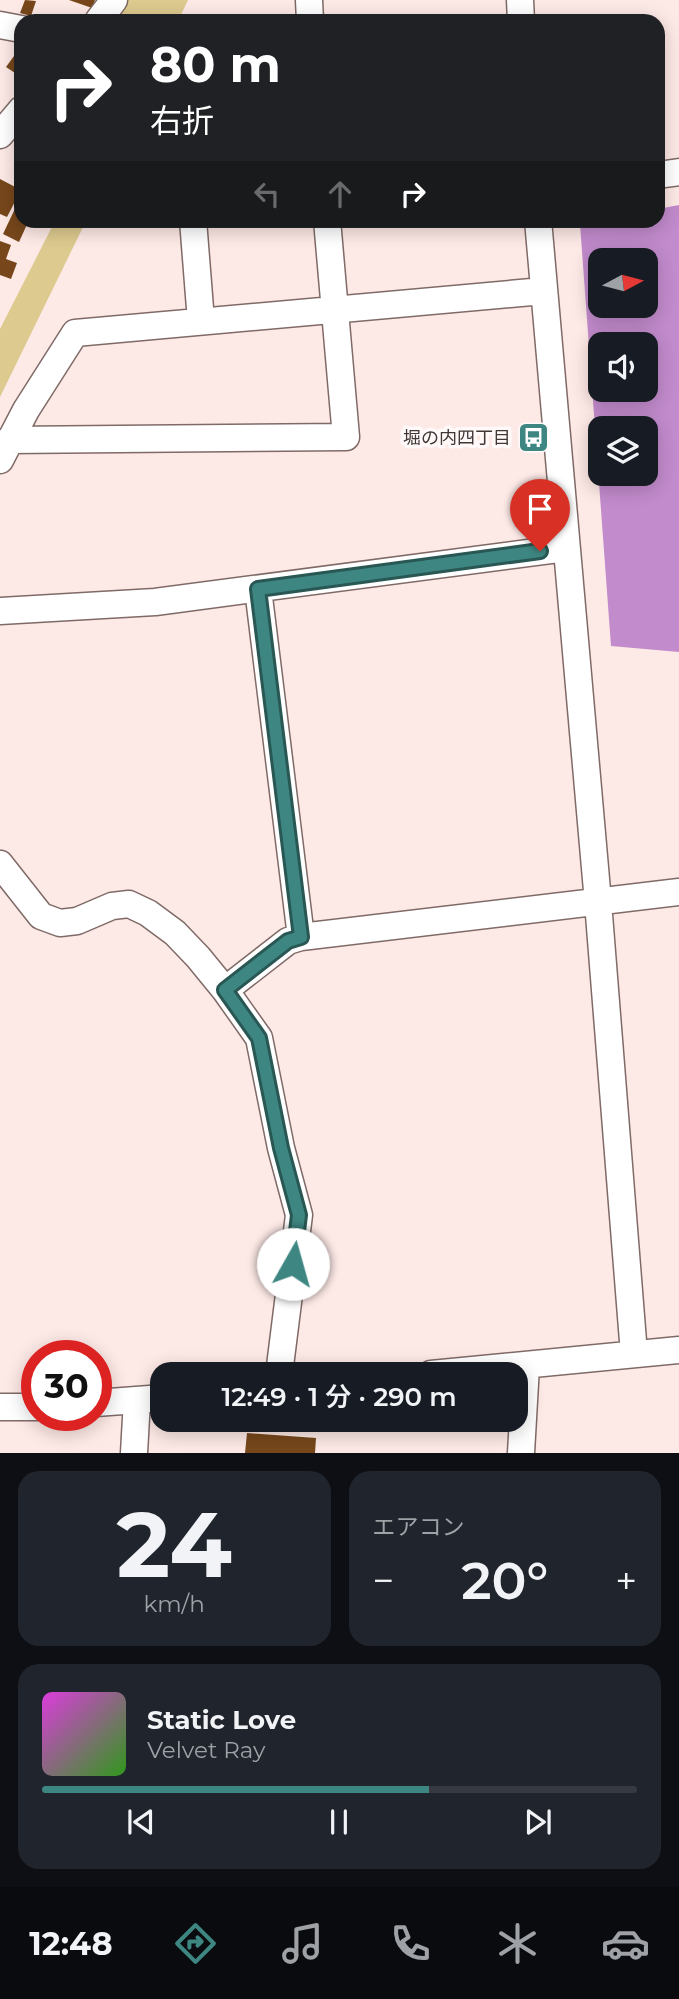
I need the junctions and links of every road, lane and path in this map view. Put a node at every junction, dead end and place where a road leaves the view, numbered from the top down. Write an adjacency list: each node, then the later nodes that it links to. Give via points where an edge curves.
1 (114, 0): 2 (street)
2 (103, 14)
3 (14, 118): 4 (street)
4 (0, 135)
5 (194, 228): 10 (street)
6 (328, 228): 9 (street)
7 (539, 228): 8 (street)
8 (544, 291): 9 (street); 12 (street)
9 (334, 310): 10 (street); 11 (street, via 346,437)
10 (201, 321): 11 (street, via 75,332)
11 (4, 450)
12 (566, 548): 13 (street); 17 (street)
13 (258, 589): 14 (street, via 155,602); 18 (street)
14 (0, 611)
15 (0, 864): 19 (street, via 41,916 60,923 129,904 148,913 175,933)
16 (679, 892): 17 (street)
17 (598, 902): 18 (street); 21 (street)
18 (301, 937): 19 (street, via 288,941)
19 (225, 990): 22 (street, via 259,1038 299,1215)
20 (679, 1350): 21 (street)
21 (634, 1354): 23 (street)
22 (281, 1362)
23 (528, 1366)
24 (150, 1399): 25 (street); 29 (street)
25 (112, 1402)
26 (0, 1407): 27 (street)
27 (21, 1407)
28 (522, 1432): 30 (street)
29 (129, 1450)
30 (521, 1453)

